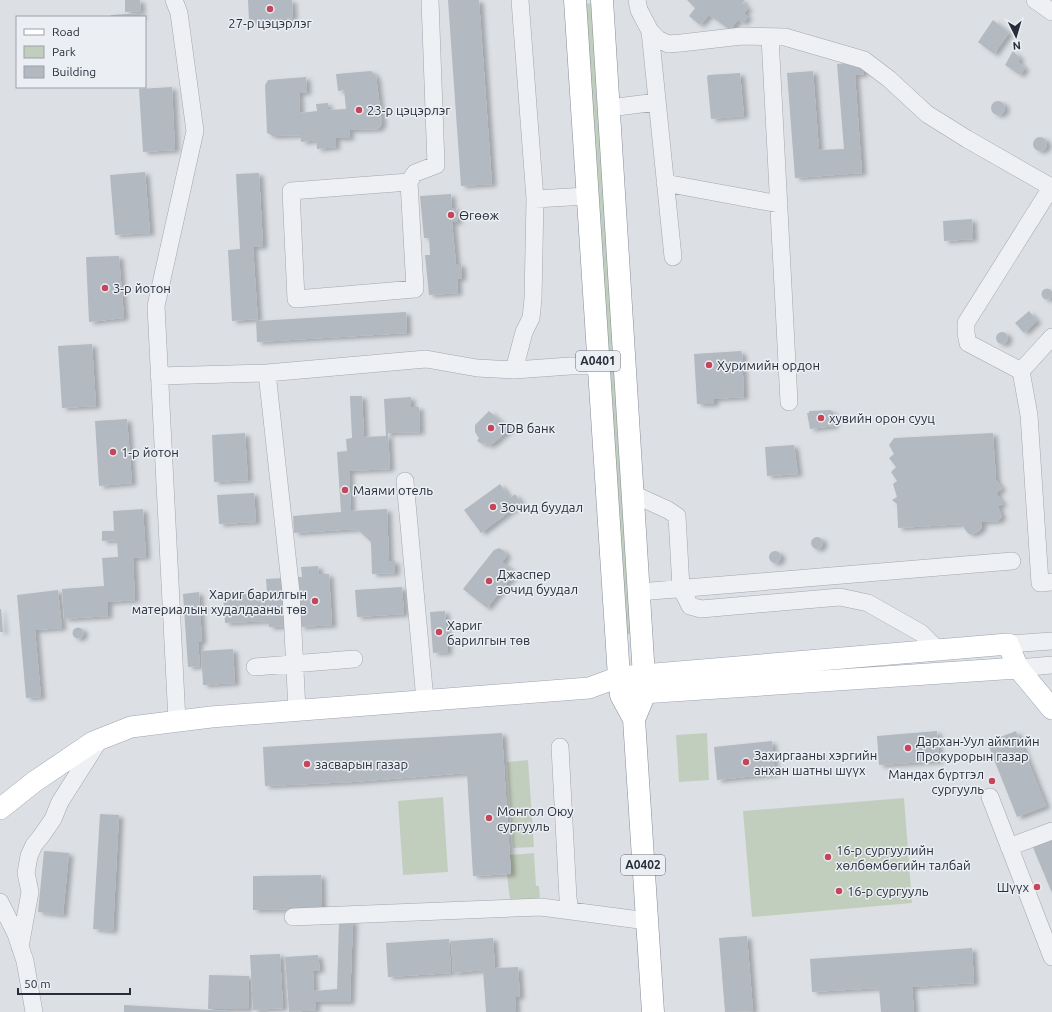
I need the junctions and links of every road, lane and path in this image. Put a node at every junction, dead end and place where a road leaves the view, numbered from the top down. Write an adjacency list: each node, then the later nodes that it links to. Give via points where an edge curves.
1 (174, 0): 25 (street, via 179,13 195,131 156,306)
2 (430, 0): 13 (street, via 436,165 415,174)
3 (520, 0): 17 (street)
4 (575, 0): 16 (highway, A0401)
5 (602, 0): 12 (highway, A0401)
6 (637, 0): 9 (street, via 639,10)
7 (1035, 0): 8 (street)
8 (1052, 12)
9 (650, 31): 10 (street, via 668,44 742,36); 11 (street)
10 (770, 37): 15 (street, via 785,37 864,60 927,114); 18 (street)
11 (657, 102): 12 (street); 14 (street)
12 (609, 108): 28 (highway, A0401)
13 (409, 182): 13 (street, via 415,289 296,299 291,191)
14 (665, 183): 18 (street); 19 (street)
15 (1051, 187): 23 (street, via 966,323 968,342)
16 (587, 196): 17 (street); 21 (highway, A0401)
17 (534, 199): 22 (street, via 531,318 524,332)
18 (779, 204): 26 (street)
19 (673, 257)
20 (1052, 337): 23 (street)
21 (598, 366): 22 (street); 42 (highway, A0401)
22 (514, 370): 24 (street, via 477,368 426,359)
23 (1021, 371): 30 (street, via 1029,415 1040,583)
24 (267, 373): 25 (street); 37 (street, via 290,584)
25 (159, 376): 47 (street)
26 (790, 402)
27 (405, 482): 43 (street)
28 (633, 494): 31 (street, via 677,516); 32 (highway, A0401)
29 (1012, 561): 31 (street)
30 (1052, 582)
31 (681, 588): 32 (street); 35 (street, via 690,606 701,609 840,597 868,603 921,633)
32 (639, 592): 41 (highway, A0401)
33 (1052, 641): 34 (street)
34 (1008, 644): 35 (main road); 40 (main road)
35 (938, 650): 41 (main road)
36 (354, 659): 37 (street)
37 (294, 663): 39 (street); 45 (street)
38 (1052, 665): 40 (street)
39 (256, 666)
40 (1018, 668): 41 (main road); 44 (main road)
41 (645, 684): 42 (main road); 46 (highway, A0401)
42 (620, 686): 43 (main road); 46 (highway, A0401)
43 (425, 700): 45 (main road)
44 (1052, 709)
45 (297, 710): 47 (main road)
46 (634, 719): 57 (highway, A0402)
47 (177, 721): 48 (main road, via 132,727)
48 (100, 739): 51 (main road, via 34,782); 58 (street, via 29,856 26,873 30,892)
49 (560, 747): 55 (street)
50 (990, 797): 53 (street)
51 (0, 809)
52 (1052, 831): 53 (street)
53 (1009, 847): 59 (street)
54 (0, 902): 58 (street)
55 (570, 911): 56 (street, via 541,907); 57 (street)
56 (293, 917)
57 (647, 921): 61 (highway, A0402)
58 (20, 946): 60 (street)
59 (1052, 957)
60 (34, 1012)
61 (653, 1012)

